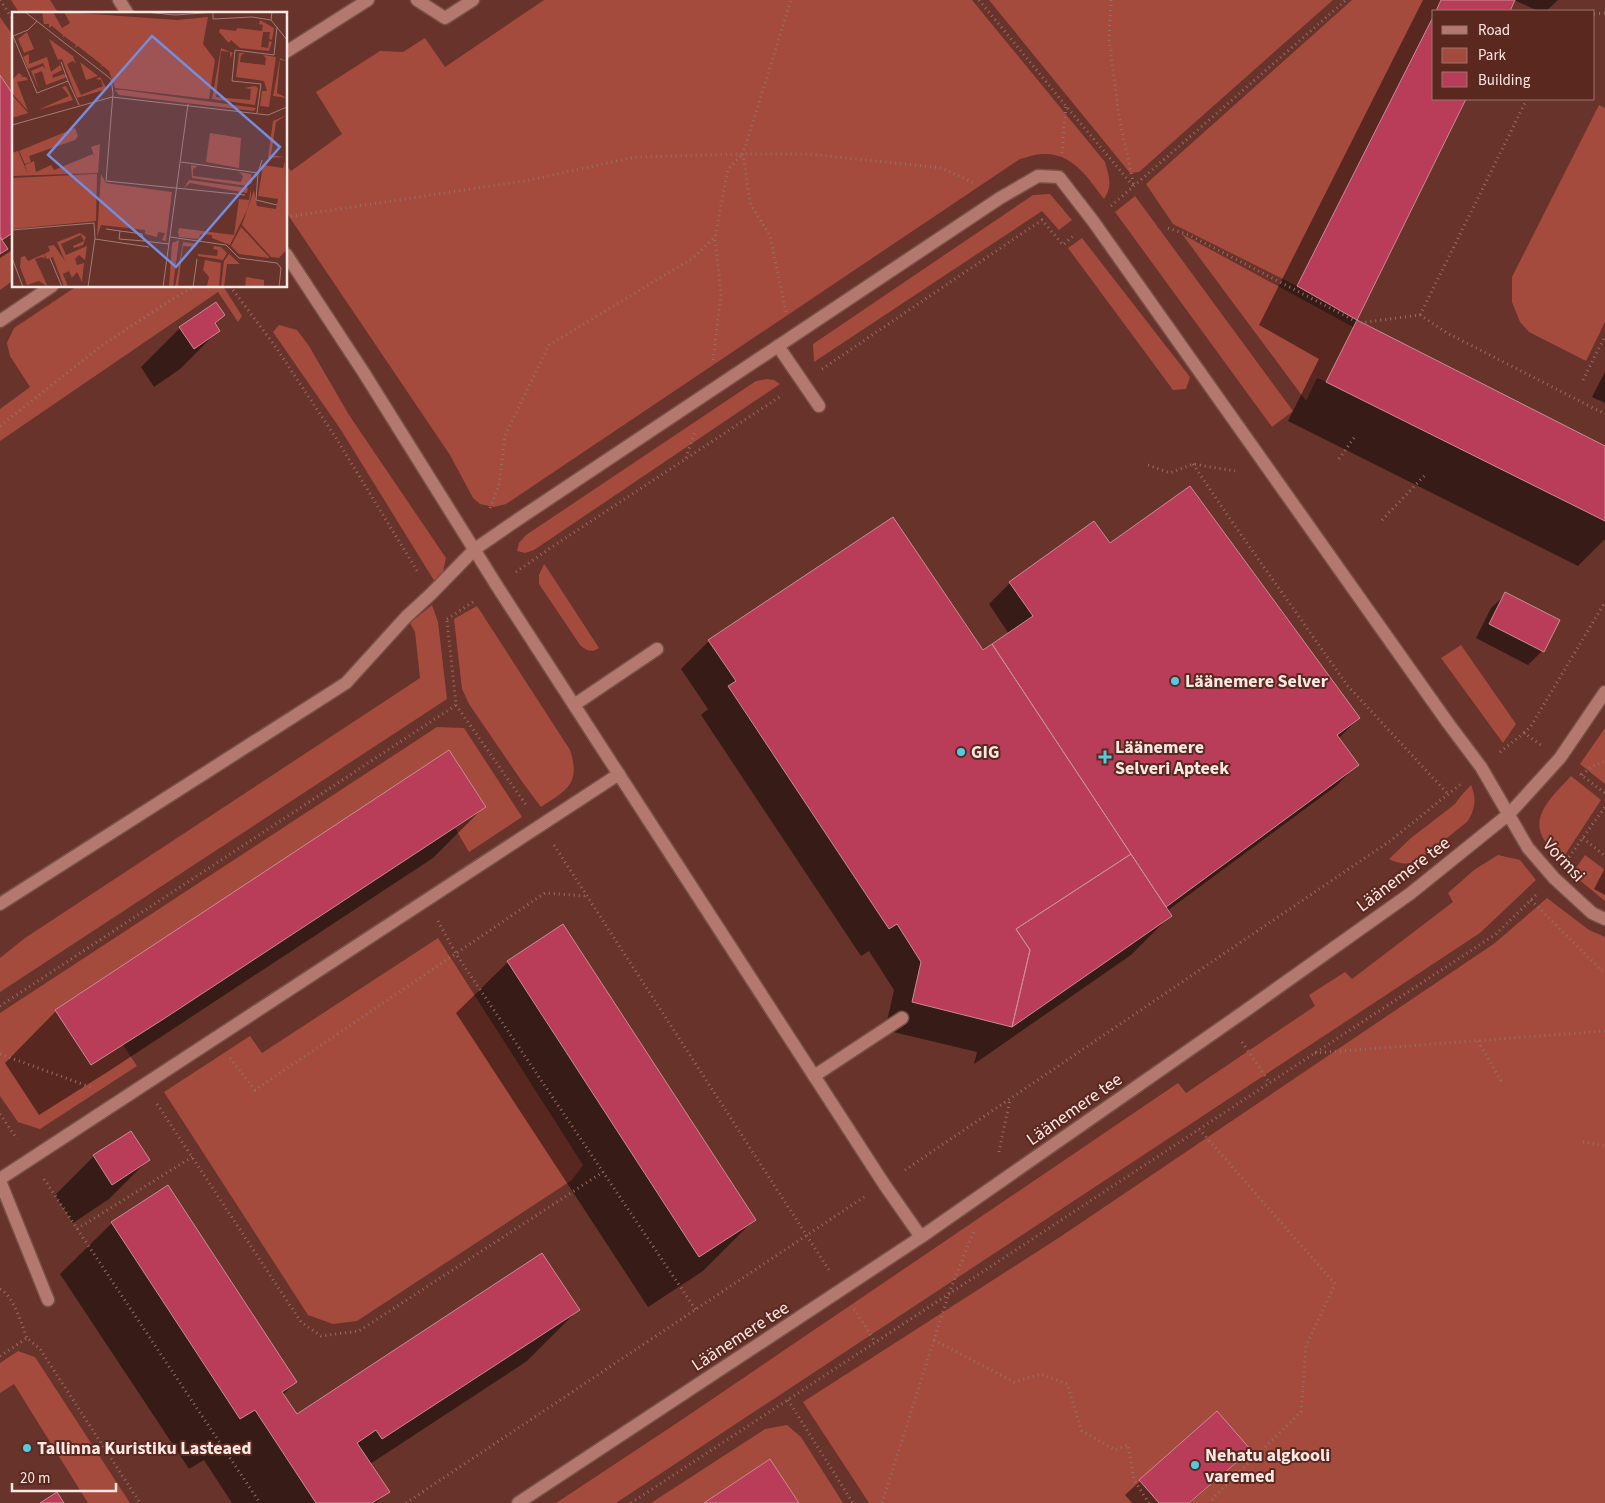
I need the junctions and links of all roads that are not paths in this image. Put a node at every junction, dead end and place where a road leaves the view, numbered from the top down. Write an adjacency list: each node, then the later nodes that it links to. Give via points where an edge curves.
1 (119, 0): 5 (street)
2 (368, 0): 6 (street)
3 (416, 0): 4 (street, via 445,18)
4 (473, 0)
5 (127, 12)
6 (288, 51)
7 (288, 257): 12 (street)
8 (49, 288): 9 (street)
9 (0, 321)
10 (778, 346): 11 (street); 12 (street); 17 (street, Vormsi, via 1000,198 1038,176 1059,177 1481,767)
11 (819, 406)
12 (475, 550): 15 (street); 18 (street, via 406,617 346,682)
13 (658, 649): 15 (street)
14 (1605, 692): 17 (street, Läänemere tee, via 1560,758)
15 (574, 705): 16 (street)
16 (619, 774): 21 (street); 22 (street)
17 (1509, 814): 19 (street, Vormsi, via 1528,848 1554,878 1592,913); 23 (street, Läänemere tee, via 1411,893)
18 (0, 904)
19 (1605, 919)
20 (902, 1018): 21 (street)
21 (814, 1076): 23 (street)
22 (0, 1180): 24 (street)
23 (921, 1236): 25 (street, Läänemere tee)
24 (48, 1300)
25 (518, 1503)

